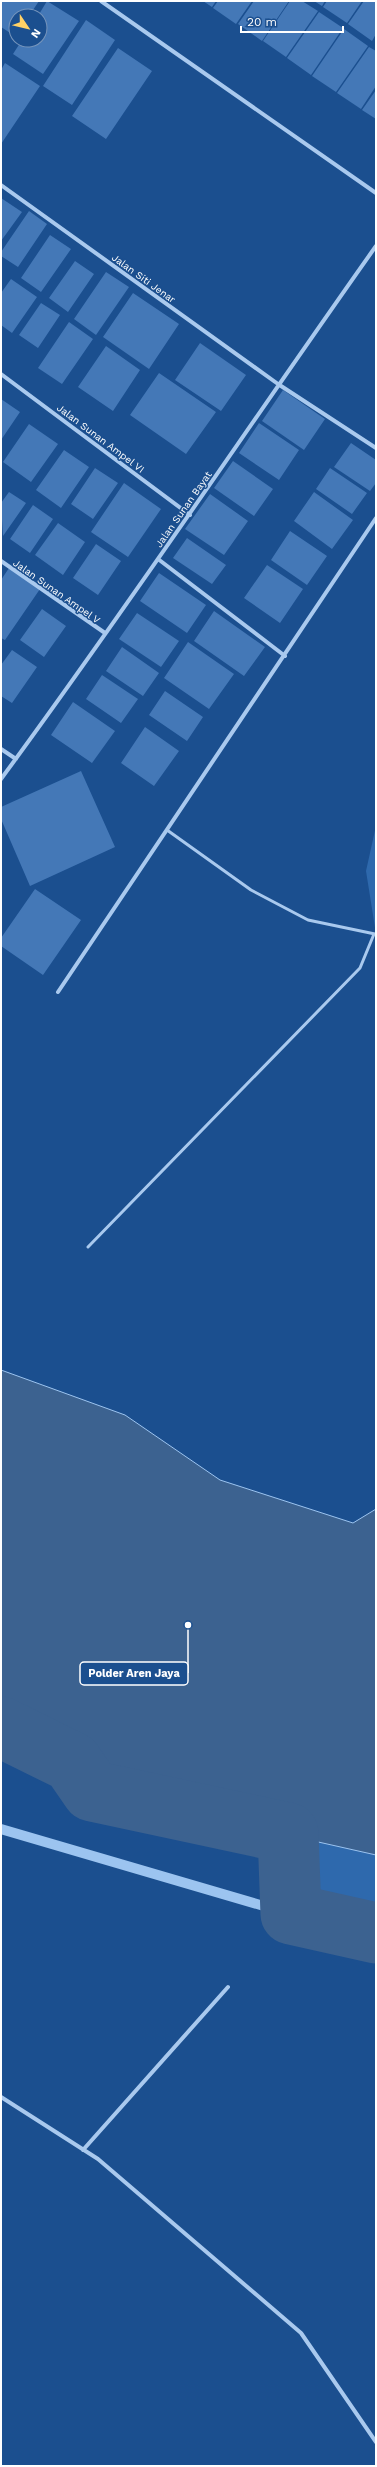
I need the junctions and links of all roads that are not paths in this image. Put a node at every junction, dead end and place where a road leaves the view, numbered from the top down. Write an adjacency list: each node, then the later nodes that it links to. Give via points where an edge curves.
1 (101, 1): 3 (street)
2 (1, 185): 6 (street, Jalan Siti Jenar)
3 (376, 193)
4 (376, 246): 6 (street, Jalan Sunan Bayat)
5 (1, 374): 8 (street, Jalan Sunan Ampel VI)
6 (278, 384): 7 (street, Jalan Siti Jenar); 8 (street, Jalan Sunan Bayat)
7 (376, 448)
8 (190, 515): 10 (street, Jalan Sunan Bayat)
9 (376, 518): 13 (street)
10 (158, 559): 12 (street, Jalan Sunan Bayat); 13 (street)
11 (1, 561): 12 (street, Jalan Sunan Ampel V)
12 (105, 633): 15 (street, Jalan Sunan Bayat)
13 (285, 656): 17 (street)
14 (1, 749): 15 (street)
15 (16, 759): 16 (street, Jalan Sunan Bayat)
16 (1, 779)
17 (167, 830): 18 (lane, via 251,890 308,920); 19 (street)
18 (375, 934): 20 (lane, via 360,968)
19 (58, 992)
20 (88, 1247)
21 (228, 1988): 23 (street)
22 (1, 2098): 23 (street)
23 (82, 2150): 24 (street, via 98,2159 300,2333)
24 (376, 2442)

